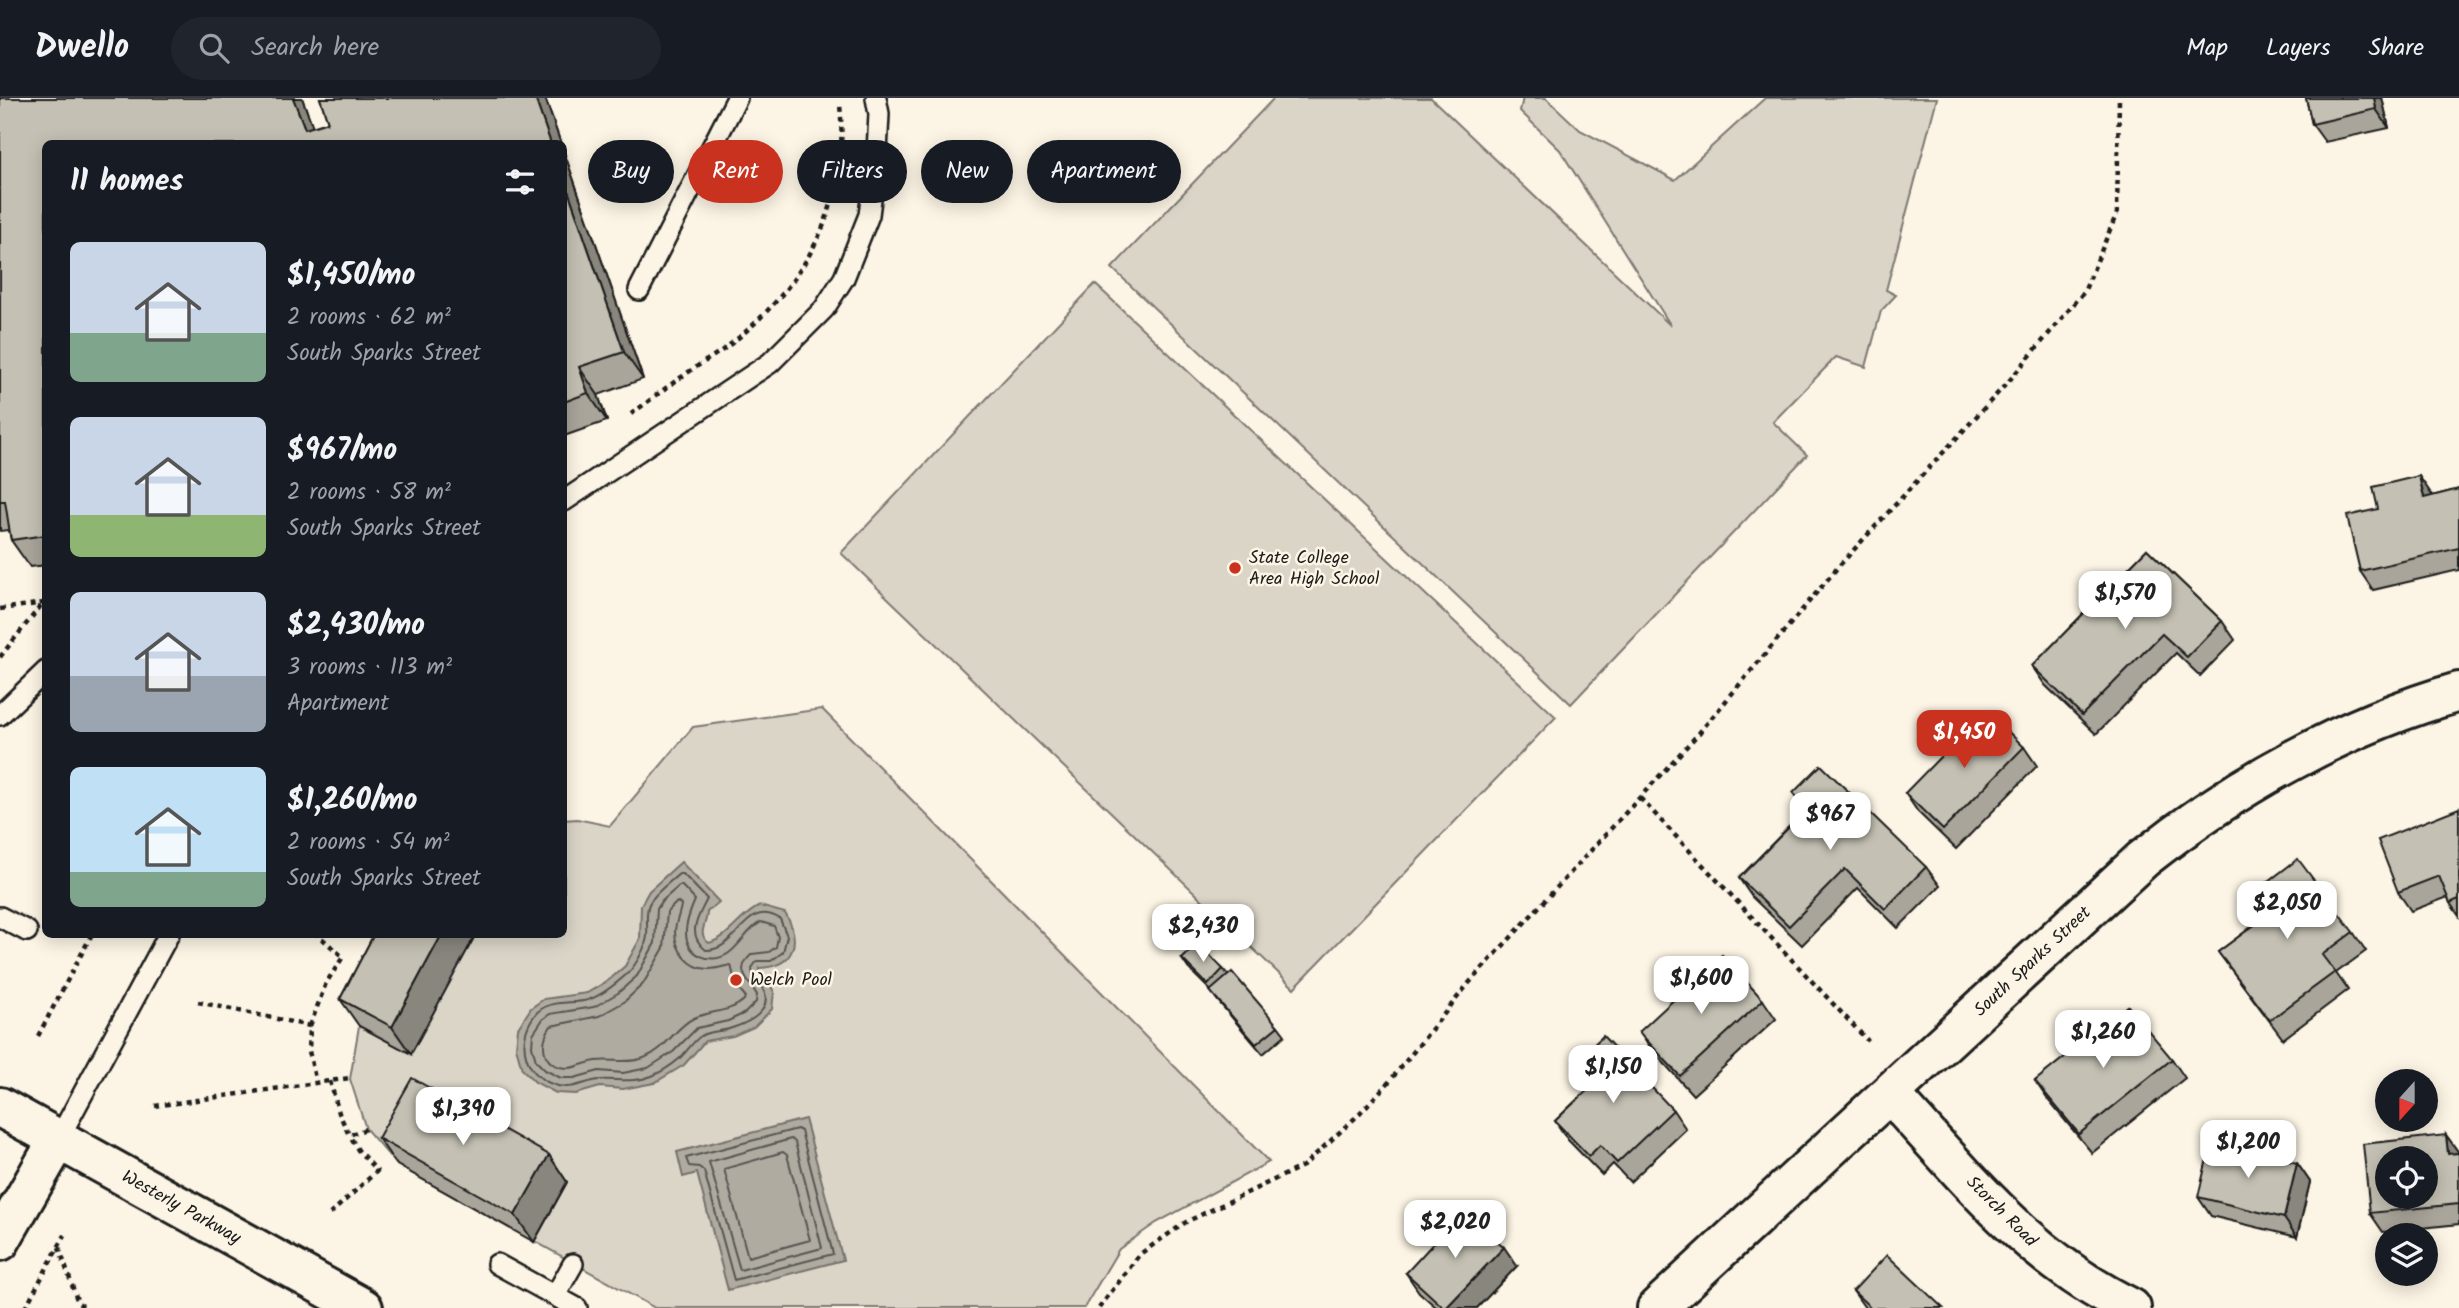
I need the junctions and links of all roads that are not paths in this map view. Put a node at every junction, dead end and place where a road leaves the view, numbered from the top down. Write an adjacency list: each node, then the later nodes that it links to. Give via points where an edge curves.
1 (737, 98): 3 (lane)
2 (876, 98): 4 (lane, via 877,152 869,215 844,278 824,309 770,363)
3 (639, 290)
4 (567, 499)
5 (42, 675): 7 (lane)
6 (2459, 692): 11 (street, South Sparks Street, via 2358,728 2264,775 2189,822 2143,859)
7 (0, 715)
8 (0, 917): 9 (lane)
9 (27, 931)
10 (167, 938): 13 (lane)
11 (1890, 1094): 20 (street, South Sparks Street); 21 (street, Storch Road, via 2006,1221 2043,1254)
12 (0, 1107): 13 (street, Westerly Parkway)
13 (58, 1140): 14 (street); 18 (street, Westerly Parkway)
14 (0, 1241)
15 (497, 1264): 17 (lane)
16 (573, 1264): 17 (lane)
17 (555, 1296): 19 (lane)
18 (363, 1308)
19 (577, 1308)
20 (1657, 1308)
21 (2131, 1308)

